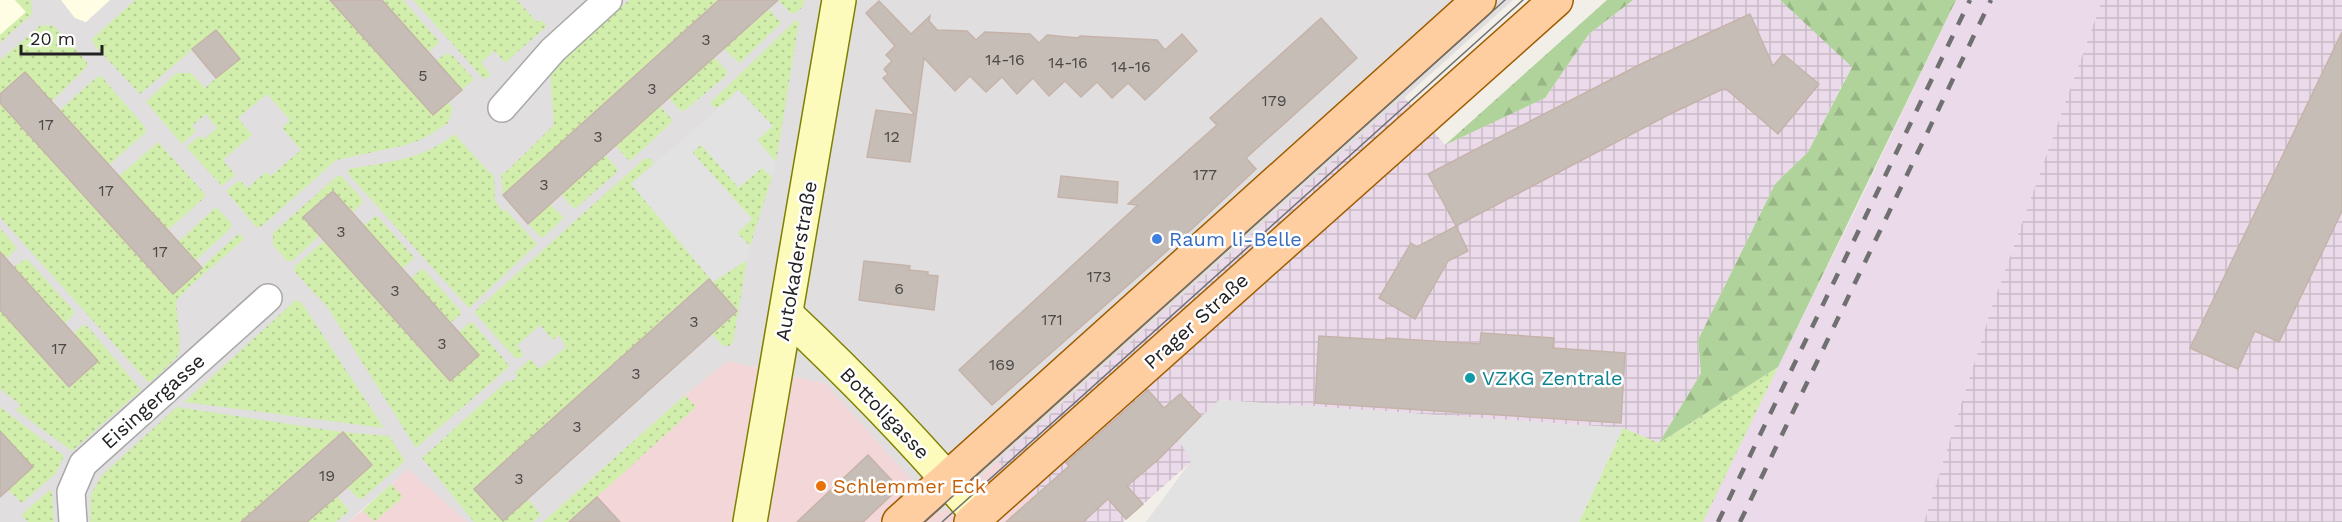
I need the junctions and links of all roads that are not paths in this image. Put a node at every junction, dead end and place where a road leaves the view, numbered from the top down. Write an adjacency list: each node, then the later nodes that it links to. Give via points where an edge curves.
1 (608, 0): 5 (street, via 553,50)
2 (839, 0): 7 (street, Autokaderstraße)
3 (1479, 0): 8 (main road, Prager Straße)
4 (1556, 0): 8 (main road, Prager Straße)
5 (502, 108)
6 (268, 298): 9 (street, Eisingergasse, via 83,464 71,492)
7 (787, 315): 8 (street, Bottoligasse, via 829,355); 10 (street, Autokaderstraße)
8 (964, 502): 11 (main road, Prager Straße)
9 (73, 522)
10 (750, 522)
11 (898, 522)

